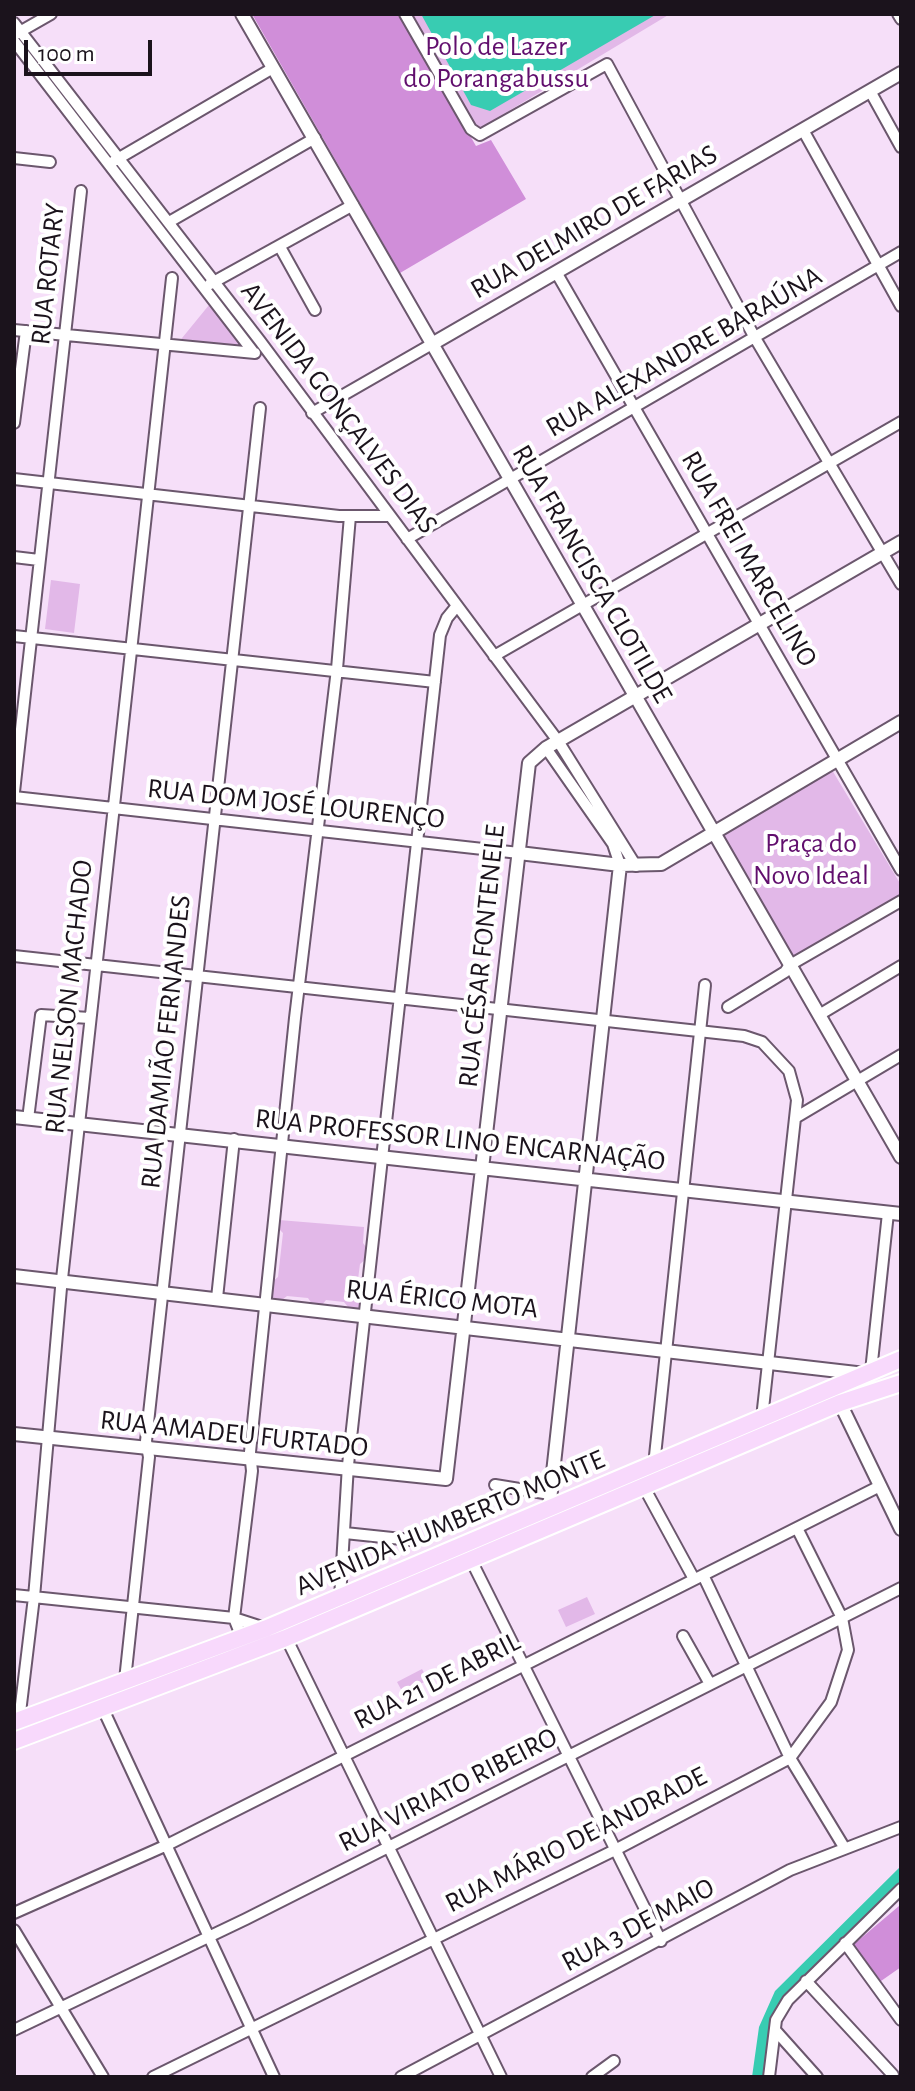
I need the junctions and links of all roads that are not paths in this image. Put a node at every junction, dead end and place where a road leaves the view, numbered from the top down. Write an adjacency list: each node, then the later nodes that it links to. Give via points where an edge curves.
1 (51, 14): 6 (street)
2 (242, 14): 7 (street, RUA FRANCISCA CLOTILDE)
3 (405, 14): 17 (street, via 471,129 480,135 607,64)
4 (898, 14): 5 (street)
5 (901, 19)
6 (16, 33): 14 (street, AVENIDA GONÇALVES DIAS)
7 (273, 68): 11 (street, RUA FRANCISCA CLOTILDE); 14 (street)
8 (901, 73): 9 (street, RUA DELMIRO DE FARIAS)
9 (870, 91): 10 (street, RUA DELMIRO DE FARIAS); 12 (street)
10 (803, 130): 17 (street, RUA DELMIRO DE FARIAS); 22 (street)
11 (315, 138): 18 (street, RUA FRANCISCA CLOTILDE); 19 (street)
12 (901, 147)
13 (14, 158): 15 (street)
14 (114, 161): 19 (street, AVENIDA GONÇALVES DIAS); 25 (street, AVENIDA GONÇALVES DIAS)
15 (50, 162)
16 (81, 191): 29 (street, RUA ROTARY)
17 (681, 200): 23 (street, RUA DELMIRO DE FARIAS); 30 (street)
18 (353, 205): 20 (street); 31 (street, RUA FRANCISCA CLOTILDE)
19 (169, 222): 25 (street, AVENIDA GONÇALVES DIAS)
20 (280, 247): 25 (street); 27 (street)
21 (901, 252): 22 (street, RUA ALEXANDRE BARAÚNA)
22 (878, 266): 26 (street); 30 (street, RUA ALEXANDRE BARAÚNA)
23 (556, 272): 31 (street, RUA DELMIRO DE FARIAS); 36 (street, RUA FREI MARCELINO)
24 (172, 278): 32 (street, RUA NELSON MACHADO)
25 (209, 284): 33 (street, AVENIDA GONÇALVES DIAS); 34 (street, AVENIDA GONÇALVES DIAS)
26 (901, 306)
27 (315, 310)
28 (20, 330): 29 (street); 39 (street)
29 (65, 335): 32 (street); 43 (street, RUA ROTARY)
30 (755, 338): 36 (street, RUA ALEXANDRE BARAÚNA); 40 (street)
31 (432, 344): 37 (street, RUA DELMIRO DE FARIAS); 42 (street, RUA FRANCISCA CLOTILDE)
32 (164, 347): 33 (street); 44 (street, RUA NELSON MACHADO)
33 (254, 353): 34 (street)
34 (268, 354): 37 (street, AVENIDA GONÇALVES DIAS)
35 (260, 408): 45 (street, RUA DAMIÃO FERNANDES)
36 (633, 409): 42 (street, RUA ALEXANDRE BARAÚNA); 48 (street, RUA FREI MARCELINO)
37 (312, 413): 47 (street, AVENIDA GONÇALVES DIAS)
38 (901, 422): 40 (street)
39 (14, 423)
40 (830, 464): 48 (street); 51 (street)
41 (14, 479): 43 (street)
42 (511, 480): 49 (street, RUA ALEXANDRE BARAÚNA); 55 (street, RUA FRANCISCA CLOTILDE)
43 (48, 483): 44 (street); 53 (street, RUA ROTARY)
44 (147, 494): 45 (street); 60 (street, RUA NELSON MACHADO)
45 (249, 506): 46 (street); 62 (street, RUA DAMIÃO FERNANDES)
46 (350, 516): 47 (street); 63 (street)
47 (389, 516): 49 (street, AVENIDA GONÇALVES DIAS)
48 (708, 534): 55 (street); 57 (street, RUA FREI MARCELINO)
49 (407, 539): 56 (street, AVENIDA GONÇALVES DIAS)
50 (901, 542): 51 (street)
51 (883, 552): 54 (street); 57 (street)
52 (14, 557): 53 (street)
53 (39, 560): 59 (street, RUA ROTARY)
54 (901, 584)
55 (582, 606): 61 (street); 65 (street, RUA FRANCISCA CLOTILDE)
56 (456, 607): 61 (street, AVENIDA GONÇALVES DIAS); 64 (street, via 442,626)
57 (758, 625): 65 (street); 68 (street, RUA FREI MARCELINO)
58 (14, 636): 59 (street)
59 (31, 637): 60 (street); 69 (street, RUA ROTARY)
60 (131, 648): 62 (street); 70 (street, RUA NELSON MACHADO)
61 (494, 656): 67 (street, AVENIDA GONÇALVES DIAS)
62 (233, 658): 63 (street); 71 (street, RUA DAMIÃO FERNANDES)
63 (337, 669): 64 (street); 72 (street)
64 (435, 682): 75 (street)
65 (634, 696): 67 (street); 74 (street, RUA FRANCISCA CLOTILDE)
66 (901, 722): 68 (street, RUA DOM JOSÉ LOURENÇO)
67 (552, 745): 73 (street, AVENIDA GONÇALVES DIAS); 76 (street, RUA CÉSAR FONTENELE, via 526,770)
68 (837, 759): 74 (street, RUA DOM JOSÉ LOURENÇO); 79 (street, RUA FREI MARCELINO)
69 (14, 795): 70 (street, RUA DOM JOSÉ LOURENÇO)
70 (115, 808): 71 (street, RUA DOM JOSÉ LOURENÇO); 83 (street, RUA NELSON MACHADO)
71 (216, 820): 72 (street, RUA DOM JOSÉ LOURENÇO); 85 (street, RUA DAMIÃO FERNANDES)
72 (317, 831): 75 (street, RUA DOM JOSÉ LOURENÇO); 87 (street)
73 (609, 832): 77 (street, AVENIDA GONÇALVES DIAS); 78 (street, AVENIDA GONÇALVES DIAS)
74 (711, 832): 78 (street, RUA DOM JOSÉ LOURENÇO, via 661,864); 82 (street, RUA FRANCISCA CLOTILDE)
75 (417, 842): 76 (street, RUA DOM JOSÉ LOURENÇO); 88 (street)
76 (519, 853): 77 (street, RUA DOM JOSÉ LOURENÇO); 90 (street, RUA CÉSAR FONTENELE)
77 (620, 865): 78 (street, RUA DOM JOSÉ LOURENÇO); 93 (street)
78 (636, 866)
79 (901, 870)
80 (901, 901): 82 (street)
81 (14, 956): 83 (street)
82 (790, 965): 89 (street); 91 (street, RUA FRANCISCA CLOTILDE)
83 (96, 966): 85 (street); 92 (street, RUA NELSON MACHADO)
84 (901, 966): 91 (street)
85 (198, 977): 87 (street); 101 (street, RUA DAMIÃO FERNANDES)
86 (705, 985): 94 (street)
87 (299, 988): 88 (street); 103 (street)
88 (399, 999): 90 (street); 104 (street)
89 (728, 1007)
90 (500, 1010): 93 (street); 106 (street, RUA CÉSAR FONTENELE)
91 (819, 1015): 96 (street, RUA FRANCISCA CLOTILDE)
92 (90, 1018): 99 (street, via 41,1015); 100 (street, RUA NELSON MACHADO)
93 (601, 1022): 94 (street); 107 (street)
94 (702, 1032): 98 (street, via 744,1036 770,1048 794,1085); 108 (street)
95 (901, 1055): 96 (street)
96 (857, 1081): 98 (street); 105 (street, RUA FRANCISCA CLOTILDE)
97 (14, 1117): 99 (street, RUA PROFESSOR LINO ENCARNAÇÃO)
98 (795, 1118): 109 (street)
99 (28, 1119): 100 (street, RUA PROFESSOR LINO ENCARNAÇÃO)
100 (79, 1124): 101 (street, RUA PROFESSOR LINO ENCARNAÇÃO); 112 (street, RUA NELSON MACHADO)
101 (180, 1135): 102 (street, RUA PROFESSOR LINO ENCARNAÇÃO); 113 (street, RUA DAMIÃO FERNANDES)
102 (234, 1139): 103 (street, RUA PROFESSOR LINO ENCARNAÇÃO); 114 (street)
103 (283, 1145): 104 (street, RUA PROFESSOR LINO ENCARNAÇÃO); 115 (street)
104 (381, 1157): 106 (street, RUA PROFESSOR LINO ENCARNAÇÃO); 116 (street)
105 (901, 1157)
106 (482, 1168): 107 (street, RUA PROFESSOR LINO ENCARNAÇÃO); 117 (street, RUA CÉSAR FONTENELE)
107 (584, 1178): 108 (street, RUA PROFESSOR LINO ENCARNAÇÃO); 118 (street)
108 (685, 1190): 109 (street, RUA PROFESSOR LINO ENCARNAÇÃO); 119 (street)
109 (787, 1200): 110 (street, RUA PROFESSOR LINO ENCARNAÇÃO); 121 (street)
110 (894, 1214): 122 (street)
111 (14, 1276): 112 (street, RUA ÉRICO MOTA)
112 (61, 1280): 113 (street, RUA ÉRICO MOTA); 127 (street, RUA NELSON MACHADO)
113 (163, 1292): 114 (street, RUA ÉRICO MOTA); 128 (street, RUA DAMIÃO FERNANDES)
114 (217, 1298): 115 (street, RUA ÉRICO MOTA)
115 (267, 1303): 116 (street, RUA ÉRICO MOTA); 129 (street)
116 (364, 1315): 117 (street, RUA ÉRICO MOTA); 131 (street)
117 (466, 1327): 118 (street, RUA ÉRICO MOTA); 132 (street, RUA CÉSAR FONTENELE)
118 (568, 1338): 119 (street, RUA ÉRICO MOTA); 136 (street)
119 (668, 1349): 121 (street, RUA ÉRICO MOTA); 130 (street)
120 (901, 1359): 122 (main road, AVENIDA HUMBERTO MONTE)
121 (769, 1360): 122 (street, RUA ÉRICO MOTA); 125 (street)
122 (868, 1373): 125 (main road, AVENIDA HUMBERTO MONTE)
123 (901, 1383): 124 (main road, AVENIDA HUMBERTO MONTE)
124 (840, 1403): 134 (street); 135 (main road, AVENIDA HUMBERTO MONTE)
125 (762, 1418): 130 (main road, AVENIDA HUMBERTO MONTE)
126 (14, 1434): 127 (street, RUA AMADEU FURTADO)
127 (48, 1438): 128 (street, RUA AMADEU FURTADO); 146 (street, RUA NELSON MACHADO)
128 (148, 1449): 129 (street, RUA AMADEU FURTADO); 148 (street, RUA DAMIÃO FERNANDES)
129 (252, 1461): 131 (street, RUA AMADEU FURTADO); 149 (street)
130 (654, 1465): 136 (main road, AVENIDA HUMBERTO MONTE)
131 (348, 1471): 132 (street, RUA AMADEU FURTADO, via 440,1481); 139 (street)
132 (448, 1477)
133 (495, 1485): 136 (street)
134 (880, 1486): 137 (street, RUA 21 DE ABRIL); 138 (street)
135 (645, 1489): 142 (main road, AVENIDA HUMBERTO MONTE); 143 (street)
136 (550, 1501): 141 (main road, AVENIDA HUMBERTO MONTE)
137 (797, 1528): 143 (street, RUA 21 DE ABRIL); 150 (street, RUA MÁRIO DE ANDRADE)
138 (901, 1529)
139 (345, 1533): 140 (street); 147 (street)
140 (411, 1540)
141 (464, 1545): 142 (street); 147 (main road, AVENIDA HUMBERTO MONTE)
142 (472, 1562): 151 (main road, AVENIDA HUMBERTO MONTE); 154 (street)
143 (698, 1577): 154 (street, RUA 21 DE ABRIL); 155 (street)
144 (901, 1588): 150 (street, RUA VIRIATO RIBEIRO)
145 (14, 1595): 146 (street)
146 (34, 1597): 148 (street); 159 (street, RUA NELSON MACHADO)
147 (340, 1598): 151 (main road, AVENIDA HUMBERTO MONTE)
148 (133, 1608): 149 (street); 156 (street, RUA DAMIÃO FERNANDES)
149 (234, 1618): 151 (street); 153 (street)
150 (842, 1618): 155 (street, RUA VIRIATO RIBEIRO); 163 (street, RUA MÁRIO DE ANDRADE, via 848,1650 840,1679 822,1717)
151 (278, 1630): 153 (main road, AVENIDA HUMBERTO MONTE); 158 (main road, AVENIDA HUMBERTO MONTE); 161 (street)
152 (683, 1636): 157 (street)
153 (242, 1638): 156 (main road, AVENIDA HUMBERTO MONTE)
154 (523, 1665): 161 (street, RUA 21 DE ABRIL); 162 (street)
155 (747, 1666): 157 (street, RUA VIRIATO RIBEIRO); 163 (street)
156 (125, 1680): 159 (main road, AVENIDA HUMBERTO MONTE)
157 (710, 1684): 162 (street, RUA VIRIATO RIBEIRO)
158 (103, 1709): 160 (main road, AVENIDA HUMBERTO MONTE); 165 (street)
159 (16, 1722)
160 (14, 1741)
161 (345, 1755): 165 (street, RUA 21 DE ABRIL); 166 (street)
162 (568, 1756): 166 (street, RUA VIRIATO RIBEIRO); 168 (street)
163 (790, 1758): 167 (street); 168 (street, RUA MÁRIO DE ANDRADE)
164 (901, 1827): 167 (street, RUA 3 DE MAIO)
165 (167, 1845): 170 (street, RUA 21 DE ABRIL); 172 (street)
166 (388, 1846): 172 (street, RUA VIRIATO RIBEIRO); 173 (street)
167 (844, 1847): 174 (street, RUA 3 DE MAIO, via 799,1865)
168 (617, 1849): 173 (street, RUA MÁRIO DE ANDRADE); 174 (street)
169 (901, 1889): 175 (street)
170 (14, 1913)
171 (14, 1930): 177 (street)
172 (208, 1936): 177 (street, RUA VIRIATO RIBEIRO); 179 (street)
173 (434, 1938): 179 (street, RUA MÁRIO DE ANDRADE); 182 (street)
174 (661, 1941): 182 (street, RUA 3 DE MAIO)
175 (845, 1943): 176 (street); 178 (street)
176 (806, 1981): 181 (street, via 788,2000); 184 (street)
177 (60, 2008): 180 (street, RUA VIRIATO RIBEIRO); 185 (street)
178 (901, 2020)
179 (252, 2026): 186 (street, RUA MÁRIO DE ANDRADE); 187 (street)
180 (14, 2030)
181 (775, 2030): 191 (street); 192 (street)
182 (480, 2035): 188 (street, RUA 3 DE MAIO); 189 (street)
183 (614, 2061): 190 (street)
184 (895, 2073)
185 (103, 2077)
186 (153, 2077)
187 (274, 2077)
188 (401, 2077)
189 (501, 2077)
190 (592, 2077)
191 (769, 2077)
192 (817, 2077)

